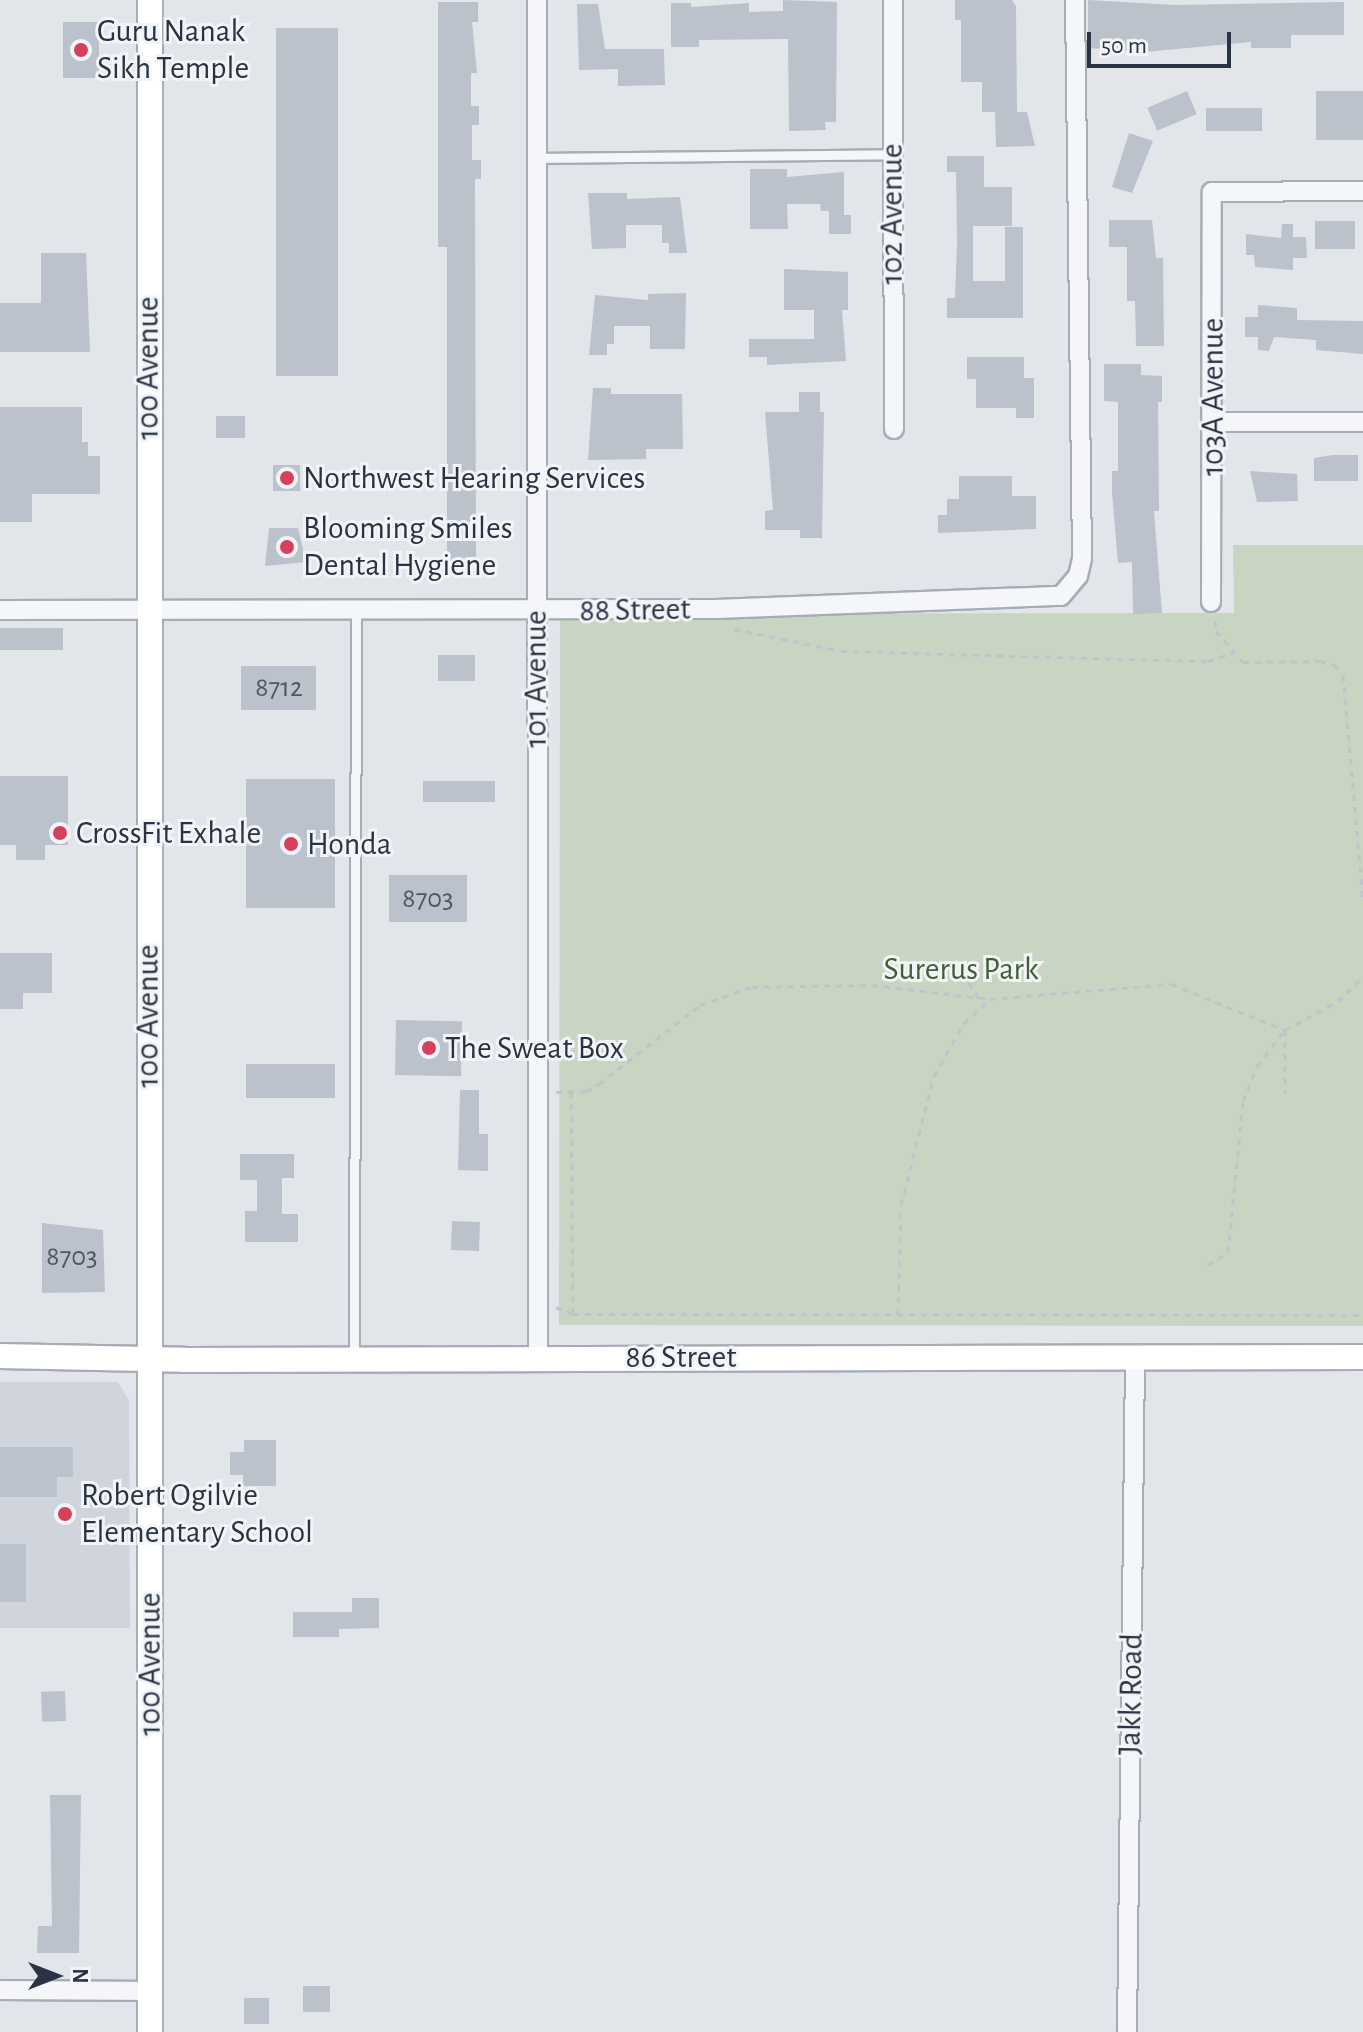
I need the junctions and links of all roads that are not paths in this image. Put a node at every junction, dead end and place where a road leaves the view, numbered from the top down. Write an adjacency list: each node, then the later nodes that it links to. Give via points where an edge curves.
1 (150, 0): 13 (main road, 100 Avenue)
2 (537, 0): 6 (street, 101 Avenue)
3 (893, 0): 5 (street, 102 Avenue)
4 (1075, 0): 15 (street, 88 Street, via 1082,558 1072,584 1052,598)
5 (892, 154): 6 (lane); 10 (street, 102 Avenue)
6 (537, 158): 15 (street, 101 Avenue)
7 (1363, 191): 8 (street, 103A Avenue, via 1212,192)
8 (1214, 422): 9 (street); 11 (street, 103A Avenue)
9 (1363, 422)
10 (894, 429)
11 (1211, 602)
12 (0, 610): 13 (street, 88 Street)
13 (147, 611): 14 (street, 88 Street); 21 (main road, 100 Avenue)
14 (356, 611): 15 (street, 88 Street); 18 (lane)
15 (535, 611): 20 (street, 101 Avenue)
16 (0, 1356): 21 (main road, 86 Street)
17 (1135, 1356): 19 (main road, 86 Street); 20 (main road, 86 Street); 25 (street, Jakk Road)
18 (354, 1357): 20 (main road, 86 Street); 21 (main road, 86 Street)
19 (1363, 1357)
20 (538, 1358)
21 (149, 1359): 23 (main road, 100 Avenue)
22 (0, 1990): 23 (street)
23 (149, 1991): 24 (main road, 100 Avenue)
24 (150, 2032)
25 (1127, 2032)

